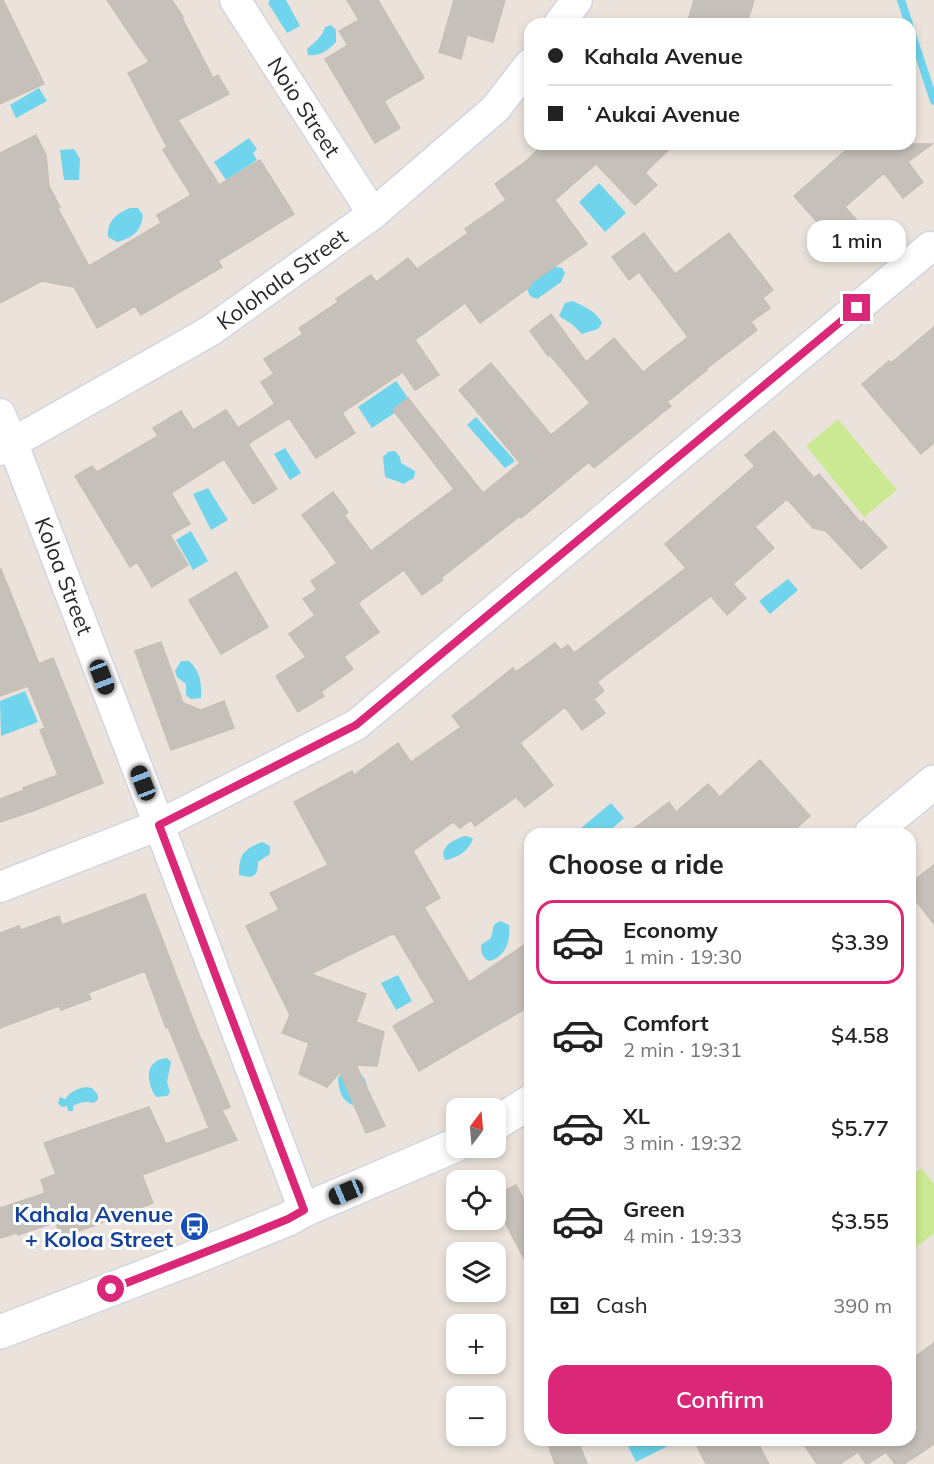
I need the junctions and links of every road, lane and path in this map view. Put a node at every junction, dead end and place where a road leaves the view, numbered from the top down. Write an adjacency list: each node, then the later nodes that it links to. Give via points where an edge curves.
1 (235, 0): 5 (street, Noio Street)
2 (577, 0): 3 (street)
3 (564, 18)
4 (524, 72): 5 (street, Kolohala Street, via 495,109)
5 (373, 214): 8 (street, Kolohala Street, via 210,331)
6 (930, 247): 10 (street, via 356,725)
7 (0, 414): 8 (street, Koloa Street)
8 (7, 447): 10 (street, Koloa Street)
9 (934, 782): 11 (street)
10 (159, 825): 12 (street); 16 (street, Koloa Street)
11 (878, 828)
12 (0, 887)
13 (524, 1106): 14 (street)
14 (506, 1117)
15 (446, 1149): 16 (street)
16 (304, 1210): 17 (street, via 200,1255)
17 (0, 1332)

